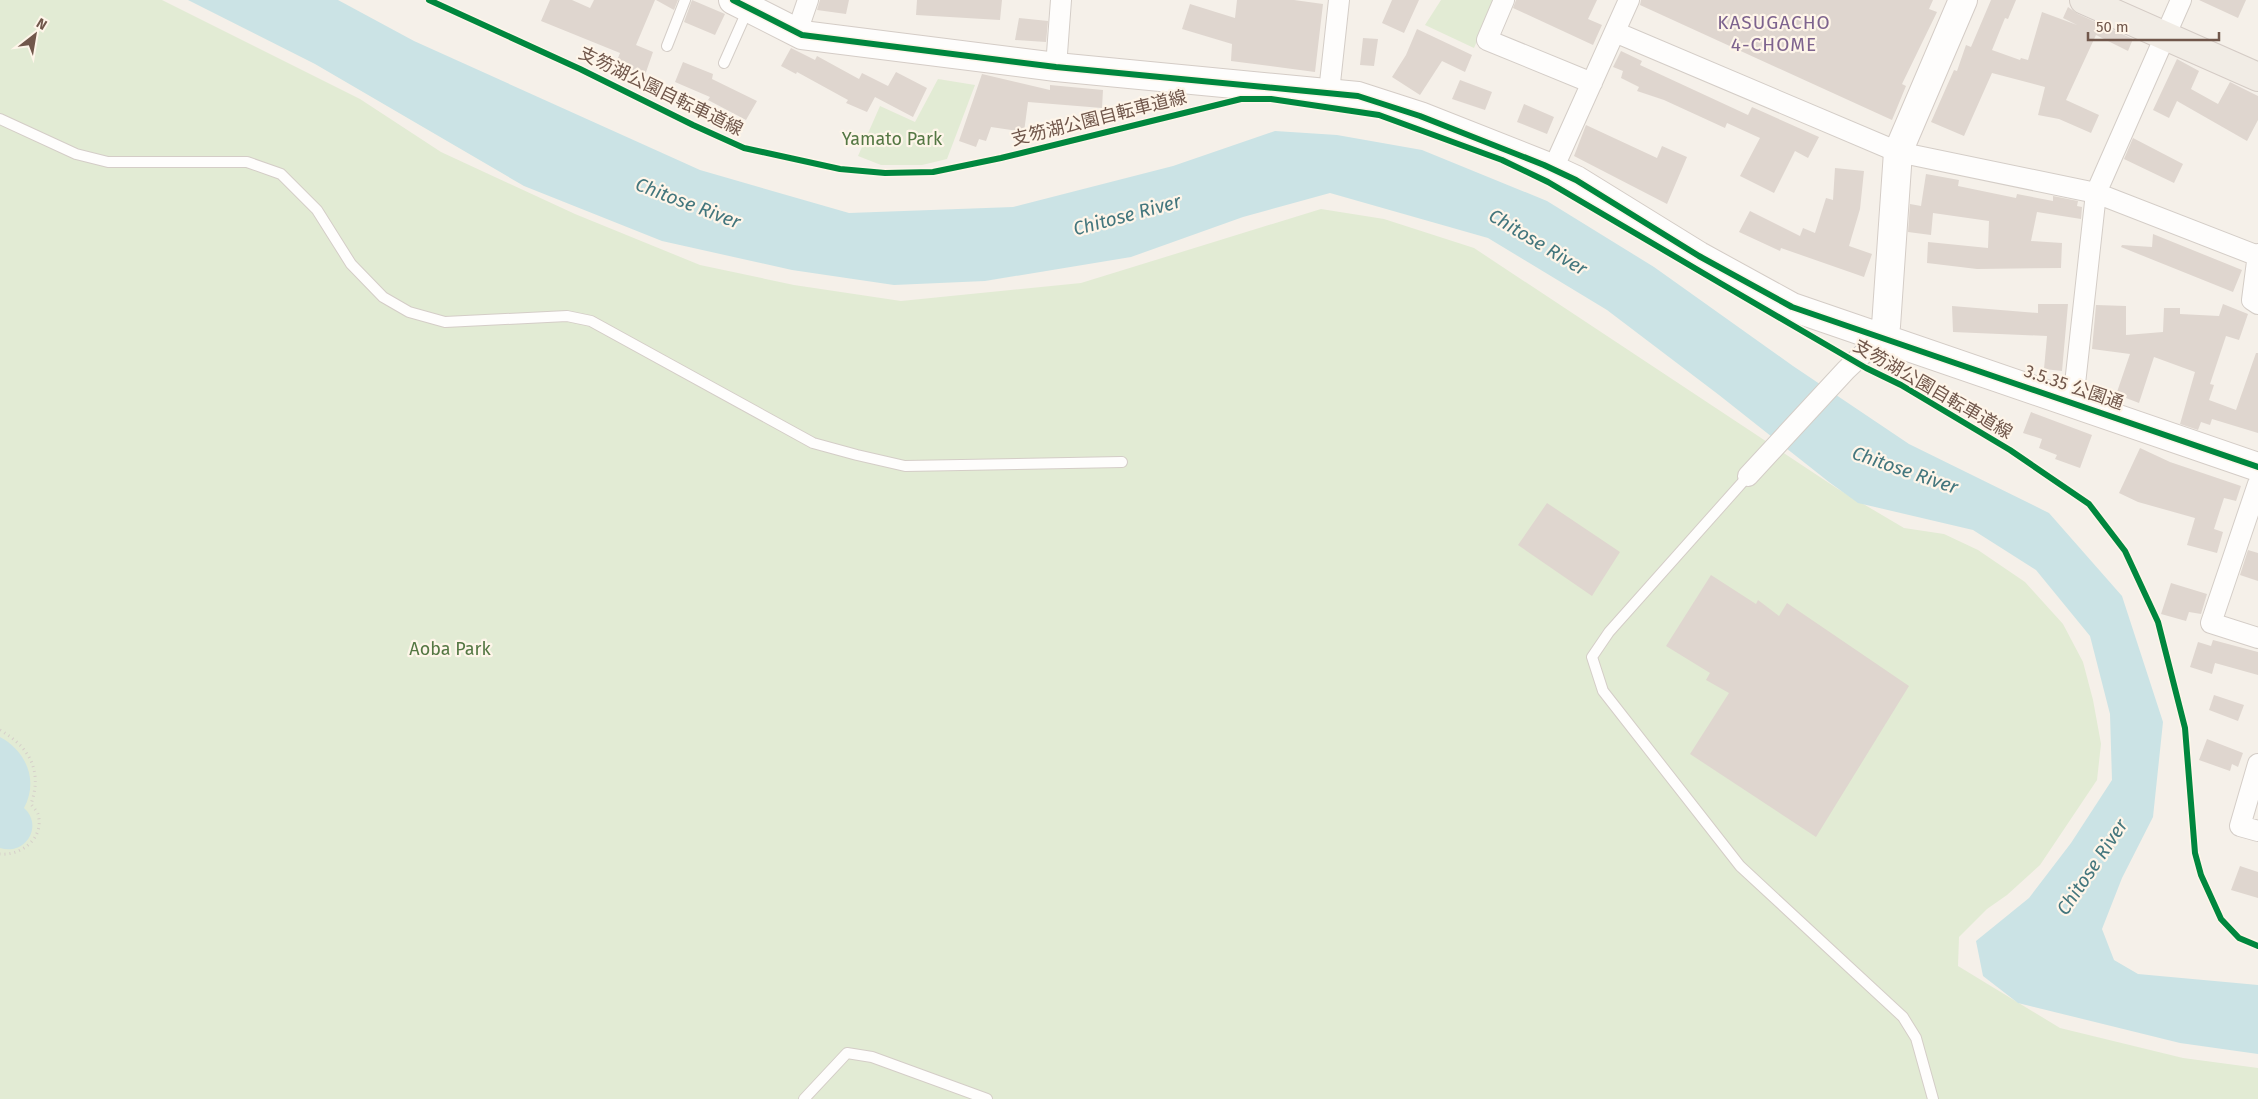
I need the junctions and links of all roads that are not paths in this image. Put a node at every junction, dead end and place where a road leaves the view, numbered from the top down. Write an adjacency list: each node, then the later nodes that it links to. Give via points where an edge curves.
1 (685, 0): 14 (lane)
2 (808, 0): 11 (street)
3 (1062, 0): 16 (street)
4 (1339, 0): 19 (street)
5 (1504, 0): 18 (street, via 1487,40)
6 (1629, 0): 12 (street)
7 (1963, 0): 21 (street)
8 (2084, 0): 13 (main road)
9 (2181, 0): 13 (street)
10 (741, 4): 11 (street, 3.5.35 公園通); 15 (lane)
11 (797, 32): 16 (street, 3.5.35 公園通)
12 (1615, 32): 18 (street); 21 (street)
13 (2165, 36): 17 (main road); 23 (street)
14 (667, 46)
15 (724, 63)
16 (1056, 67): 19 (street, 3.5.35 公園通)
17 (2258, 77)
18 (1592, 83): 22 (street)
19 (1329, 92): 22 (street, 3.5.35 公園通, via 1358,96 1420,116)
20 (0, 119): 28 (lane, via 76,154 108,162 247,162 281,174 317,210 351,264 383,297 409,312 445,322 567,316 591,321 813,443 906,466)
21 (1898, 152): 23 (street); 26 (street, via 1886,326)
22 (1553, 169): 26 (street, 3.5.35 公園通, via 1792,307)
23 (2096, 193): 24 (street); 27 (street)
24 (2258, 255): 25 (street, via 2252,300)
25 (2258, 304)
26 (1881, 337): 27 (street, 3.5.35 公園通); 30 (street)
27 (2073, 402): 29 (street, 3.5.35 公園通)
28 (1122, 462)
29 (2258, 466)
30 (1748, 476): 37 (lane, via 1609,632 1592,657 1603,691 1740,866 1903,1017 1916,1038)
31 (2258, 484): 32 (street, via 2212,623)
32 (2258, 638)
33 (2258, 764): 34 (street, via 2240,826)
34 (2258, 831)
35 (804, 1099): 36 (lane, via 846,1053 872,1057)
36 (987, 1099)
37 (1933, 1099)

